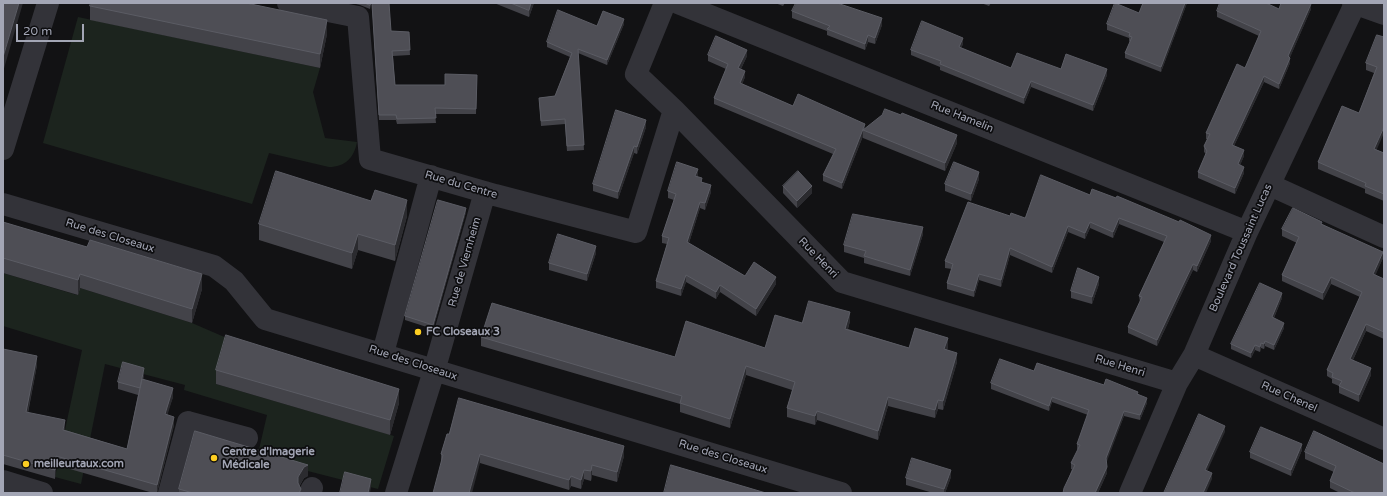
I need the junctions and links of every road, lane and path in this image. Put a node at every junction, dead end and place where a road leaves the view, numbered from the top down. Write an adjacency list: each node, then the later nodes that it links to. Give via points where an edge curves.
1 (48, 3): 8 (street)
2 (288, 3): 9 (street, Rue du Centre, via 358,17 370,159)
3 (665, 3): 7 (street, Rue Henri, via 636,74)
4 (678, 3): 13 (street, Rue Hamelin)
5 (1354, 3): 6 (street); 10 (street, Boulevard Toussaint Lucas)
6 (1384, 14)
7 (674, 110): 11 (street, Rue du Centre, via 636,232); 18 (street, Rue Henri, via 842,282)
8 (3, 149)
9 (431, 176): 11 (street, Rue du Centre); 15 (street)
10 (1270, 185): 13 (street, Boulevard Toussaint Lucas); 14 (street)
11 (485, 192): 17 (street, Rue de Viernheim)
12 (3, 204): 15 (street, Rue des Closeaux, via 214,266 234,281 265,319)
13 (1247, 232): 16 (street, Boulevard Toussaint Lucas)
14 (1384, 238)
15 (383, 353): 17 (street, Rue des Closeaux)
16 (1194, 355): 18 (street, Boulevard Toussaint Lucas); 20 (street, Rue Chenel)
17 (434, 371): 24 (street, Rue de Viernheim); 25 (street, Rue des Closeaux)
18 (1177, 383): 26 (street, Boulevard Toussaint Lucas)
19 (247, 438): 23 (street, via 188,422)
20 (1384, 439)
21 (3, 481): 22 (street)
22 (42, 493)
23 (169, 493)
24 (396, 493)
25 (841, 493)
26 (1130, 493)

